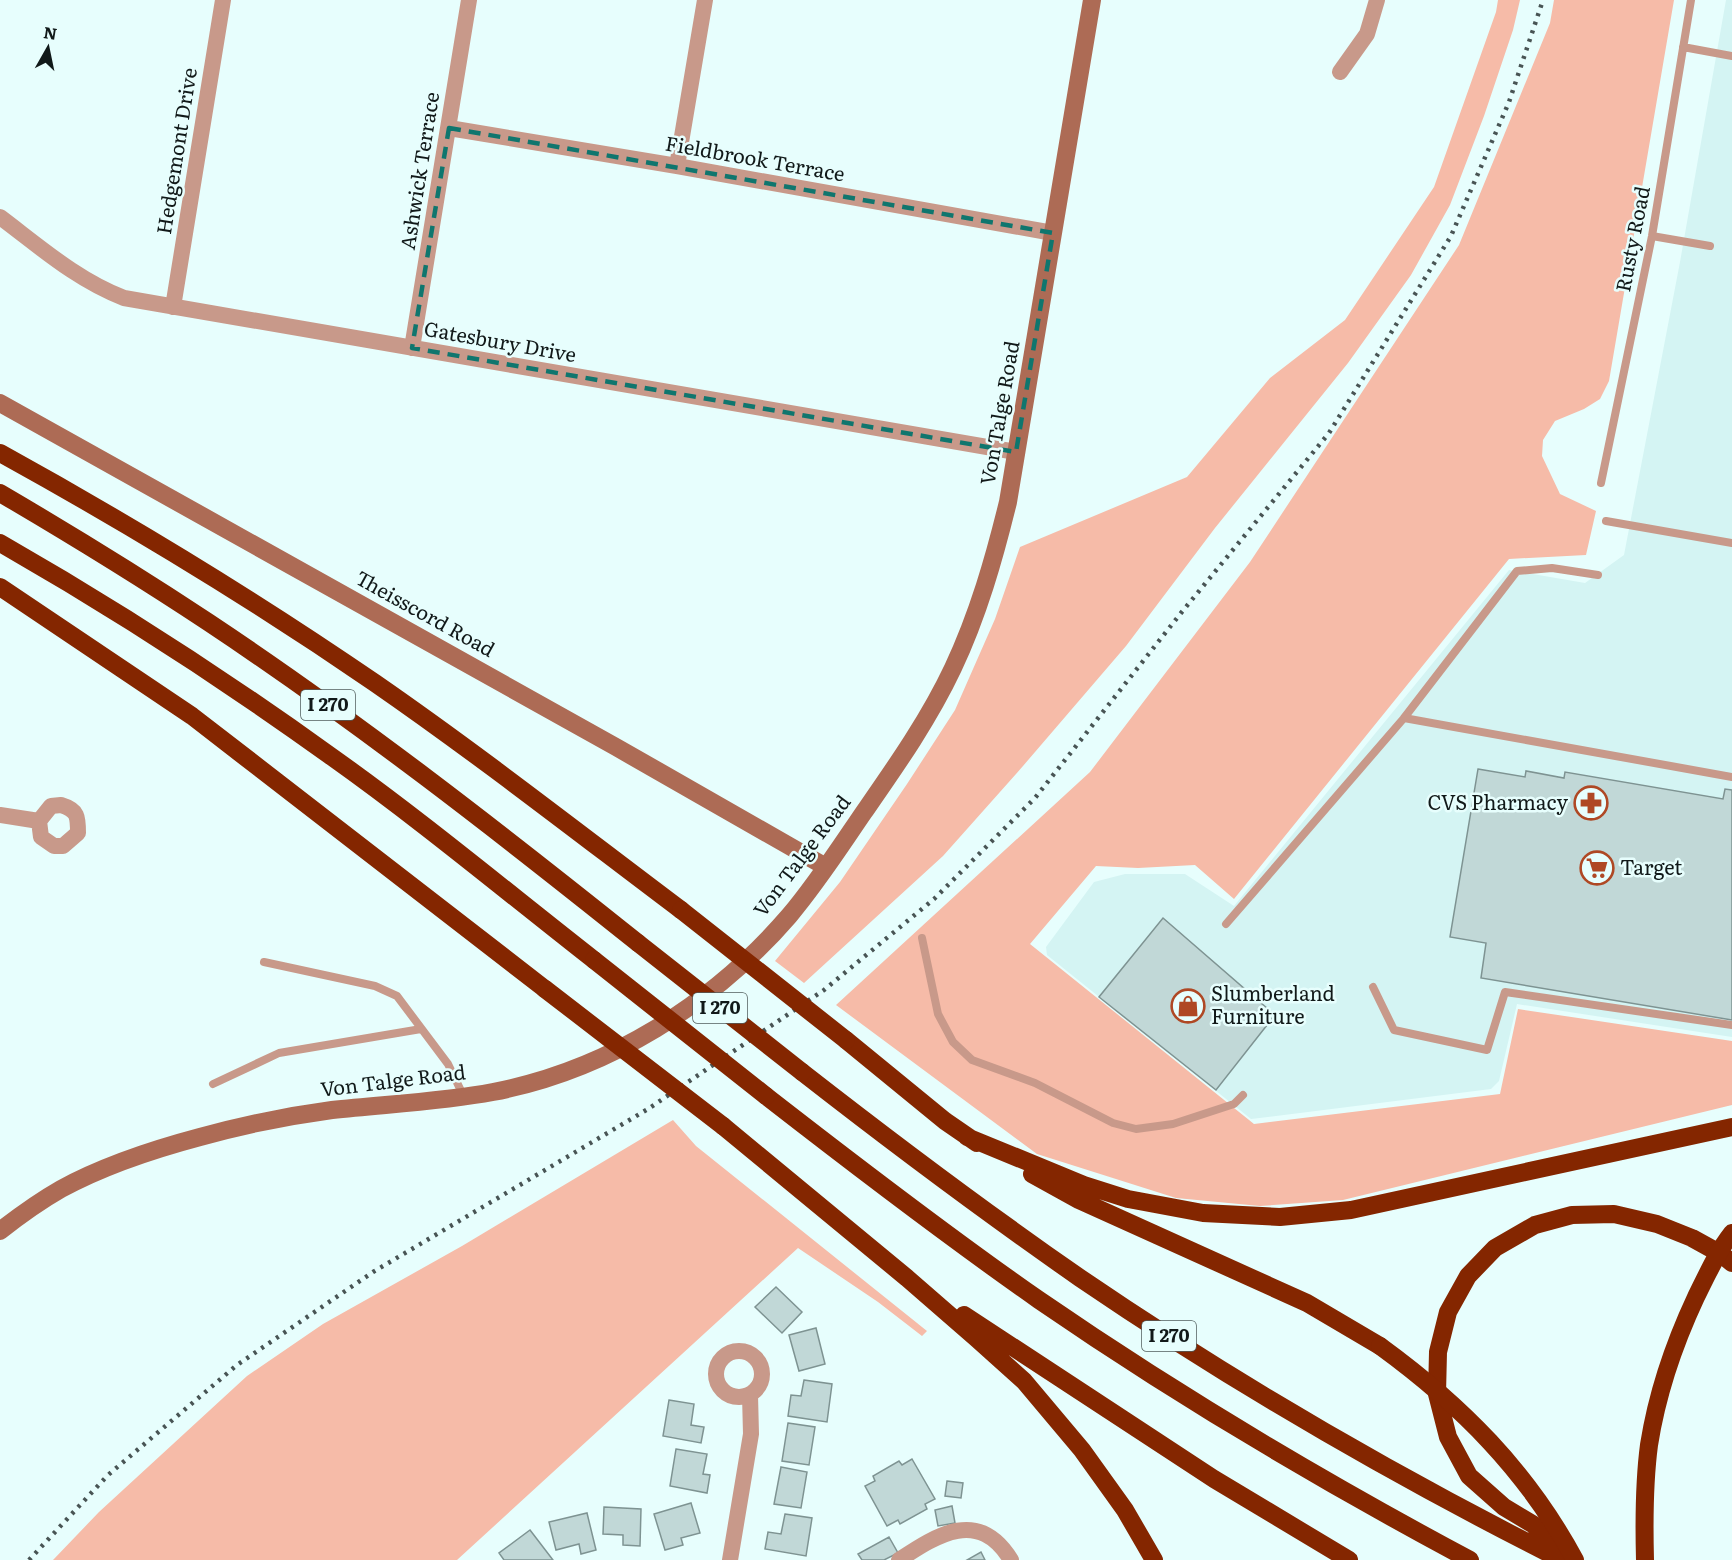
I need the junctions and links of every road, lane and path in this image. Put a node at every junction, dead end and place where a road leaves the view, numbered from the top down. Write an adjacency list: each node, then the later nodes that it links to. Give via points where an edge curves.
1 (469, 0): 10 (street, Ashwick Terrace)
2 (705, 0): 11 (street)
3 (1092, 0): 13 (street, Von Talge Road)
4 (1377, 0): 9 (street, via 1367,34)
5 (1691, 0): 7 (lane, Rusty Road)
6 (226, 1): 16 (street, Hedgemont Drive)
7 (1683, 47): 8 (lane); 14 (lane, Rusty Road)
8 (1732, 56)
9 (1340, 72)
10 (449, 128): 11 (street, Fieldbrook Terrace); 17 (street, Ashwick Terrace)
11 (676, 166): 13 (street, Fieldbrook Terrace)
12 (0, 217): 16 (street, Gatesbury Drive, via 68,270 100,289)
13 (1053, 233): 20 (street, Von Talge Road)
14 (1652, 236): 15 (lane); 21 (lane, Rusty Road)
15 (1710, 246)
16 (173, 307): 17 (street, Gatesbury Drive)
17 (412, 348): 20 (street, Gatesbury Drive)
18 (0, 402): 32 (street, Theisscord Road)
19 (0, 453): 43 (highway, bridge, via 127,525 376,684 681,910)
20 (1016, 453): 32 (street, Von Talge Road, via 994,556 952,670 918,731)
21 (1601, 483)
22 (0, 493): 55 (highway, I 270, bridge, via 209,623 431,781 996,1219 1240,1382 1467,1512)
23 (1606, 521): 25 (lane)
24 (0, 543): 54 (highway, I 270, bridge, via 182,654 333,758 892,1193 1039,1300 1190,1399 1354,1497)
25 (1732, 543)
26 (1598, 576): 28 (lane, via 1552,568 1517,571)
27 (0, 587): 47 (highway, bridge, via 192,716 723,1126)
28 (1404, 718): 29 (lane); 33 (lane)
29 (1732, 777)
30 (0, 814): 31 (street)
31 (39, 821)
32 (826, 867): 41 (street, Von Talge Road, via 757,950 655,1030 566,1072)
33 (1226, 924)
34 (922, 938): 40 (lane, via 938,1014 953,1042 972,1060 1035,1083 1113,1123 1136,1129 1173,1124 1234,1104)
35 (264, 962): 38 (lane, via 375,986 397,996)
36 (1373, 987): 37 (lane, via 1395,1030 1487,1050 1505,992)
37 (1732, 1025)
38 (421, 1029): 39 (lane, via 279,1053); 41 (lane, via 448,1064)
39 (213, 1084)
40 (1243, 1095)
41 (464, 1097): 44 (street, Von Talge Road, via 290,1117 165,1146 78,1180)
42 (1732, 1127): 43 (highway, via 1351,1210 1280,1217 1203,1214 1128,1199)
43 (967, 1137): 56 (highway, bridge, via 1080,1200 1307,1303 1380,1346 1420,1375 1480,1430 1539,1502)
44 (0, 1230)
45 (1732, 1233): 57 (highway, bridge, via 1680,1331 1664,1379 1649,1445)
46 (1732, 1263): 55 (highway, via 1692,1238 1657,1224 1614,1214 1572,1215 1534,1225 1495,1248 1468,1276 1448,1312 1438,1352 1437,1394 1448,1437 1469,1476 1504,1507 1534,1525)
47 (907, 1278): 52 (highway, via 1023,1381 1088,1459 1125,1510); 53 (highway, via 1214,1479)
48 (750, 1395): 49 (street, via 751,1434)
49 (730, 1560)
50 (899, 1560): 51 (street, via 929,1540 970,1528 986,1534)
51 (1011, 1560)
52 (1154, 1560)
53 (1349, 1560)
54 (1470, 1560)
55 (1562, 1560)
56 (1575, 1560)
57 (1645, 1560)

